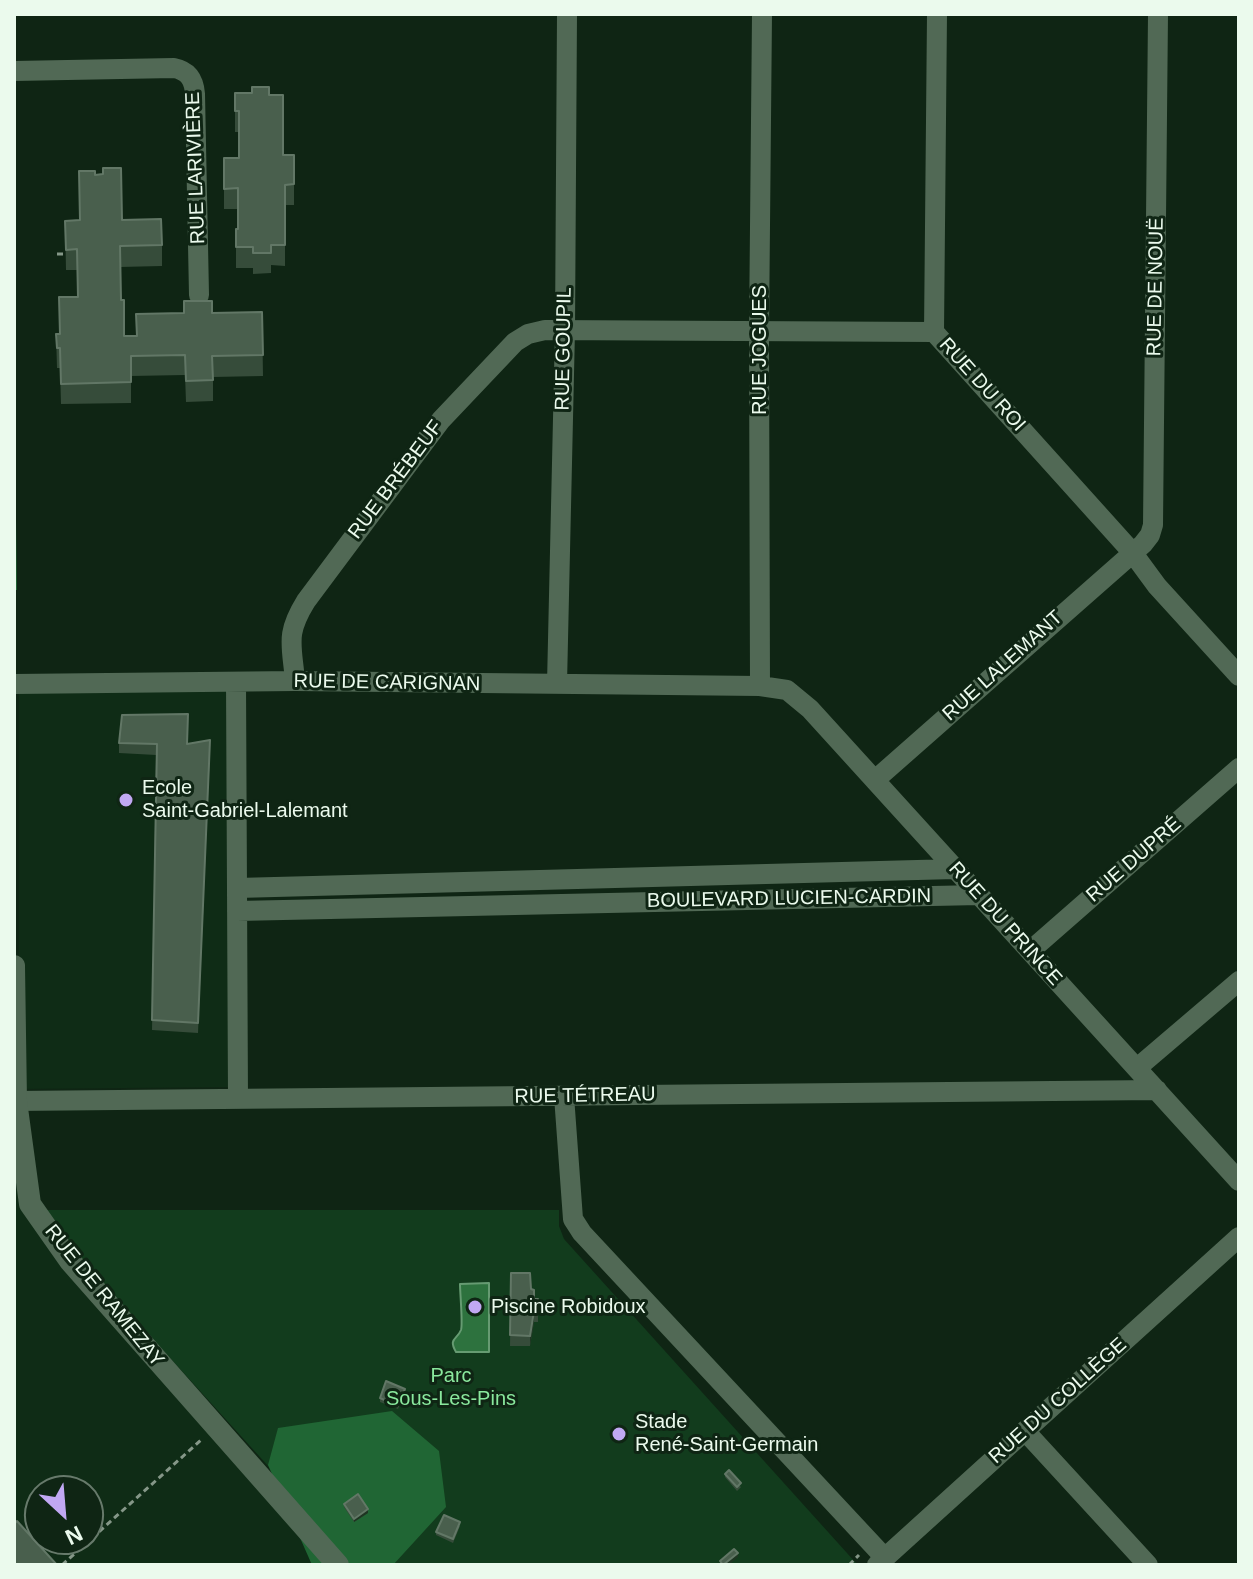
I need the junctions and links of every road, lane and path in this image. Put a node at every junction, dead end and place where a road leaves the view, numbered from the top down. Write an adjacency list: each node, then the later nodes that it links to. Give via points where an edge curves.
1 (567, 14): 9 (street, RUE GOUPIL)
2 (762, 14): 10 (street, RUE JOGUES)
3 (937, 14): 11 (street, RUE DU ROI)
4 (1158, 14): 12 (street, RUE DE NOUË, via 1153,525)
5 (14, 71): 8 (street, RUE LARIVIÈRE, via 156,68 189,75 195,94)
6 (57, 254): 7 (path)
7 (66, 254)
8 (199, 295)
9 (565, 330): 10 (street, RUE BRÉBEUF); 14 (street, RUE BRÉBEUF, via 528,334 515,342 441,420 296,617 290,639); 17 (street, RUE GOUPIL)
10 (759, 332): 11 (street, RUE BRÉBEUF); 18 (street, RUE JOGUES)
11 (934, 332): 12 (street, RUE DU ROI)
12 (1132, 552): 13 (street, RUE DU ROI); 20 (street, RUE LALEMANT)
13 (1239, 676)
14 (295, 681): 15 (street, RUE DE CARIGNAN); 17 (street, RUE DE CARIGNAN)
15 (236, 682): 16 (street, RUE DE CARIGNAN); 25 (street)
16 (14, 684)
17 (557, 684): 18 (street, RUE DE CARIGNAN)
18 (760, 686): 20 (street, RUE DU PRINCE, via 787,690)
19 (1239, 768): 31 (street, RUE DUPRÉ)
20 (875, 780): 21 (street, RUE DU PRINCE)
21 (955, 869): 22 (street, BOULEVARD LUCIEN-CARDIN); 26 (street, RUE DU PRINCE)
22 (753, 874): 23 (street, BOULEVARD LUCIEN-CARDIN); 27 (street)
23 (598, 878): 24 (street, BOULEVARD LUCIEN-CARDIN); 28 (street)
24 (424, 883): 25 (street, BOULEVARD LUCIEN-CARDIN); 29 (street)
25 (237, 888): 30 (street)
26 (979, 895): 27 (street, BOULEVARD LUCIEN-CARDIN); 31 (street, RUE DU PRINCE)
27 (753, 900): 28 (street, BOULEVARD LUCIEN-CARDIN)
28 (598, 903): 29 (street, BOULEVARD LUCIEN-CARDIN)
29 (425, 907): 30 (street, BOULEVARD LUCIEN-CARDIN)
30 (237, 911): 37 (street)
31 (1030, 951): 34 (street, RUE DU PRINCE)
32 (14, 966): 38 (street, RUE DE RAMEZAY)
33 (1239, 981): 34 (street)
34 (1137, 1068): 35 (street, RUE DU PRINCE)
35 (1157, 1090): 36 (street, RUE TÉTREAU); 39 (street, RUE DU PRINCE)
36 (564, 1096): 37 (street, RUE TÉTREAU); 43 (street, via 573,1219 582,1233)
37 (238, 1099): 38 (street, RUE TÉTREAU)
38 (15, 1101): 41 (street, RUE DE RAMEZAY, via 30,1204 70,1261)
39 (1239, 1181)
40 (1239, 1237): 42 (street, RUE DU COLLÈGE)
41 (216, 1427): 44 (path); 45 (street, RUE DE RAMEZAY)
42 (1025, 1431): 43 (street, RUE DU COLLÈGE); 46 (street)
43 (881, 1562)
44 (62, 1565)
45 (338, 1565)
46 (1148, 1565)

